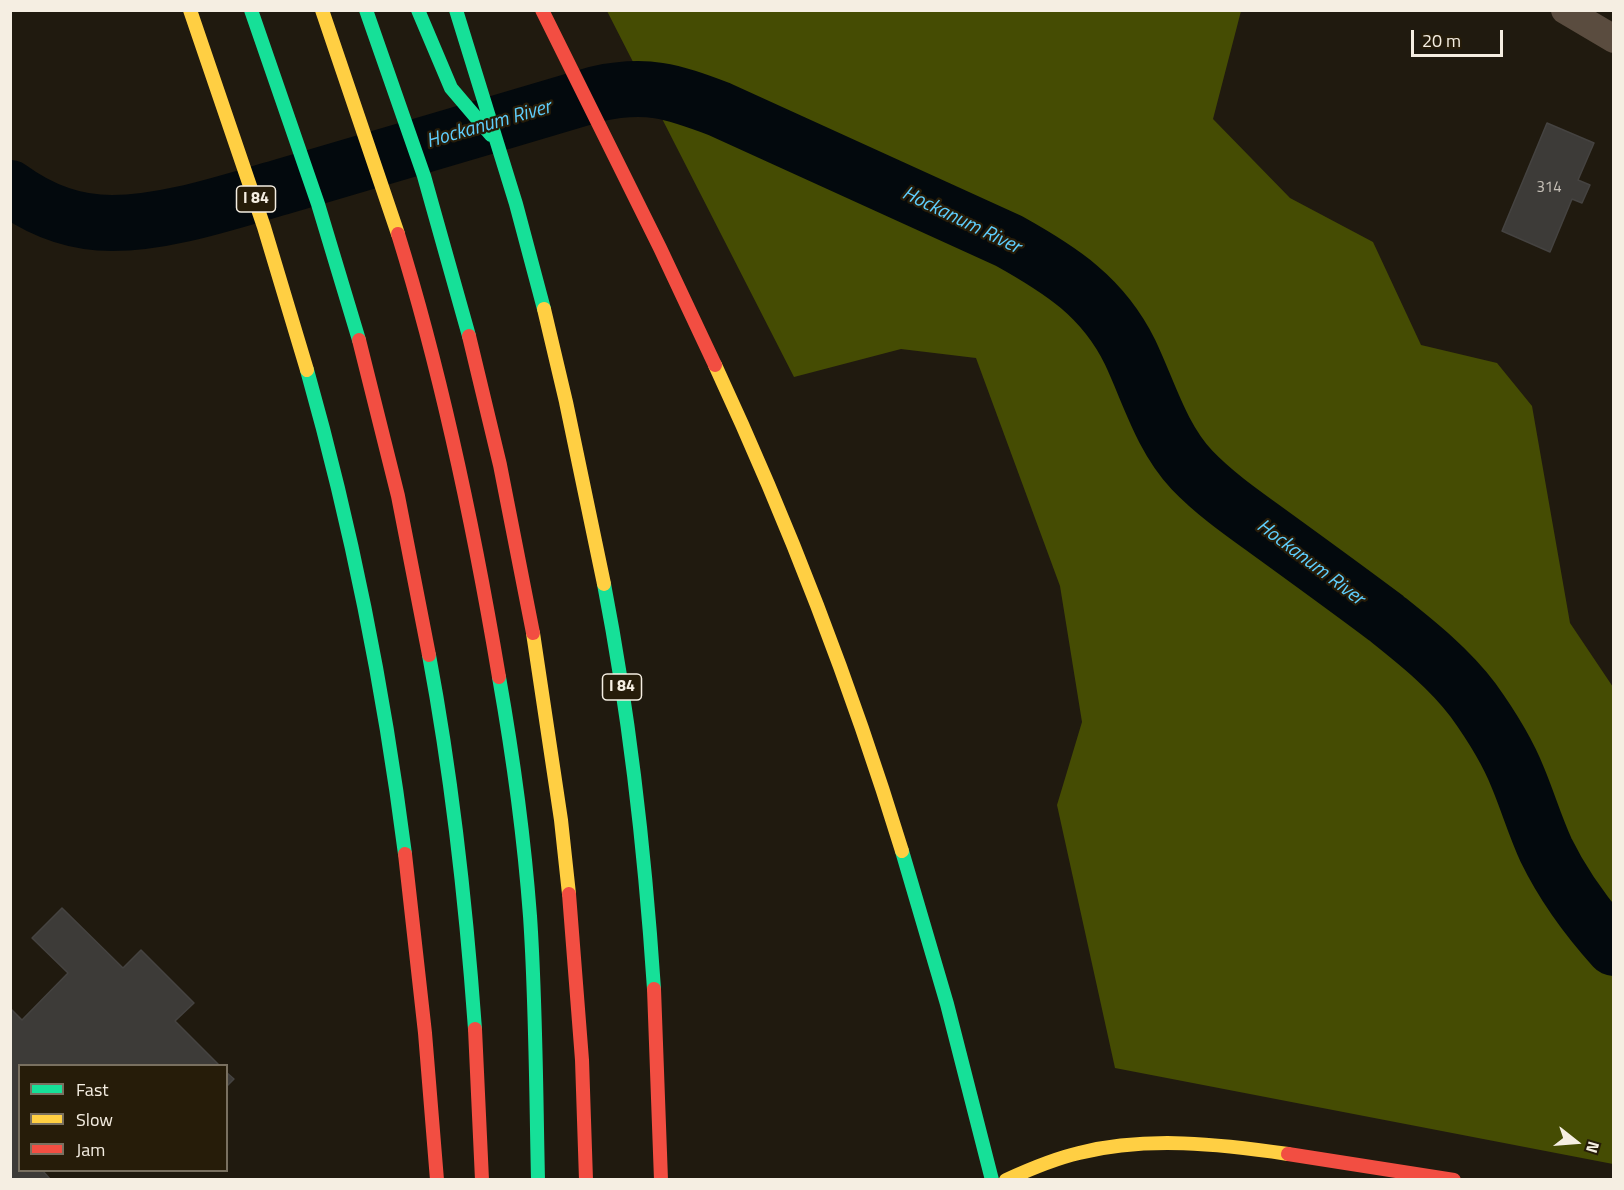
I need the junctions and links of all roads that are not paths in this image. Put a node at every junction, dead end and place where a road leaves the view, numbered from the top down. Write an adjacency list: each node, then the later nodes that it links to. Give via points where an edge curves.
1 (190, 10): 11 (highway, I 84, via 281,279 332,458 364,595 404,836)
2 (251, 10): 12 (highway, via 336,261 396,486 438,709 456,833 470,966)
3 (322, 10): 13 (highway, via 423,320 459,465 495,647 524,849 532,946)
4 (366, 10): 14 (highway, via 440,229 473,351 525,586 562,826 583,1054)
5 (418, 10): 10 (highway, via 448,81)
6 (456, 10): 10 (highway, I 84)
7 (1565, 10): 9 (street)
8 (545, 15): 16 (highway, via 692,314 770,488 842,672 911,879)
9 (1614, 39)
10 (499, 143): 15 (highway, I 84, via 583,480 622,689 645,874)
11 (437, 1179)
12 (482, 1179)
13 (538, 1179)
14 (586, 1179)
15 (661, 1179)
16 (992, 1179)
17 (1006, 1179): 18 (highway, via 1089,1150 1155,1143 1276,1152)
18 (1454, 1179)

